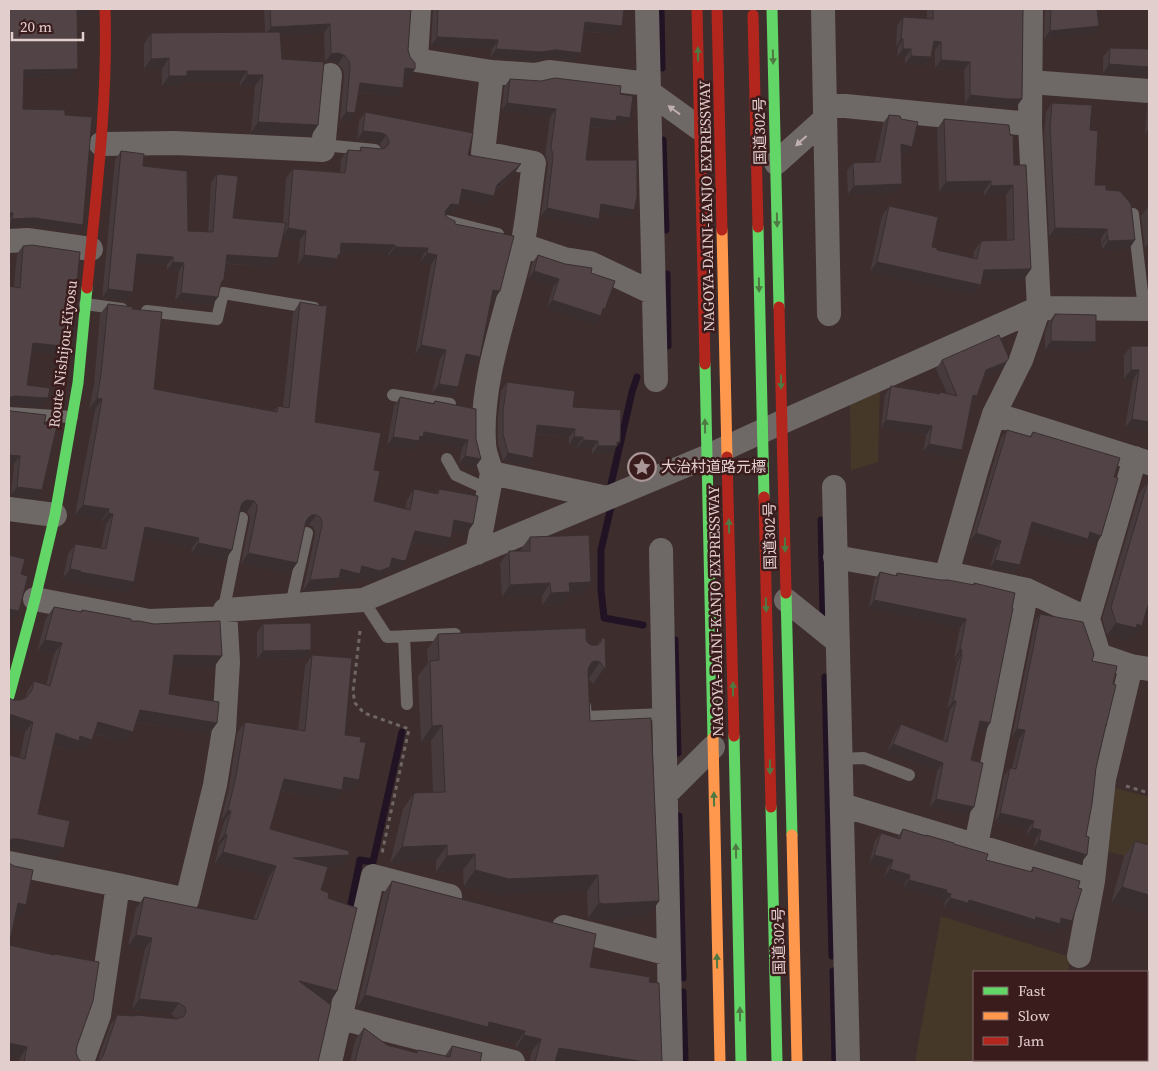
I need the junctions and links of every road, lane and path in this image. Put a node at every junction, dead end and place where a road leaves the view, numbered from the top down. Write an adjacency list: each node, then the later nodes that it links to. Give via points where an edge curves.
1 (105, 9): 18 (main road, Route Nishijou-Kiyosu)
2 (419, 9): 10 (street, via 416,60)
3 (647, 9): 13 (street)
4 (697, 9): 17 (main road, one-way to 4)
5 (717, 9): 89 (main road, NAGOYA-DAINI-KANJO EXPRESSWAY, one-way to 5)
6 (753, 9): 90 (main road, one-way to 90)
7 (772, 9): 21 (main road, 国道302号, one-way to 21)
8 (823, 9): 15 (street)
9 (1031, 9): 12 (street)
10 (492, 72): 13 (street, via 536,75 549,72); 25 (street, via 483,152 534,163)
11 (330, 75): 19 (street)
12 (1030, 82): 14 (street); 16 (street)
13 (649, 88): 17 (street, one-way to 13); 27 (street)
14 (1149, 91)
15 (825, 111): 16 (street); 21 (street, one-way to 21); 32 (street)
16 (1030, 124): 30 (street)
17 (699, 128): 40 (main road, one-way to 17)
18 (101, 144): 19 (street, via 323,150); 26 (main road, Route Nishijou-Kiyosu)
19 (324, 145): 20 (lane)
20 (375, 150)
21 (776, 163): 39 (main road, 国道302号, one-way to 39)
22 (1133, 214): 31 (lane)
23 (447, 221): 25 (lane)
24 (9, 241): 26 (street, via 27,240)
25 (523, 242): 27 (street, via 564,259 590,262); 35 (street, via 507,308)
26 (91, 249): 28 (main road, Route Nishijou-Kiyosu)
27 (654, 293): 33 (street)
28 (86, 304): 29 (lane, via 217,319 222,293); 38 (main road, Route Nishijou-Kiyosu)
29 (316, 308)
30 (1039, 308): 31 (street); 37 (street, via 1022,360); 39 (street)
31 (1147, 309)
32 (829, 314)
33 (656, 380)
34 (393, 395): 35 (lane)
35 (475, 409): 43 (street)
36 (9, 413): 38 (lane)
37 (994, 414): 42 (street); 53 (street)
38 (72, 417): 47 (main road, Route Nishijou-Kiyosu)
39 (782, 422): 40 (street); 57 (main road, 国道302号, one-way to 57)
40 (706, 457): 45 (street); 69 (main road)
41 (447, 459): 43 (lane, via 456,475)
42 (1142, 461): 60 (street)
43 (490, 481): 45 (street); 51 (street)
44 (834, 487): 52 (street)
45 (607, 498): 51 (street)
46 (9, 510): 47 (street)
47 (55, 515): 55 (main road, Route Nishijou-Kiyosu)
48 (242, 518): 59 (lane, via 224,603)
49 (307, 533): 58 (lane)
50 (662, 550): 68 (street)
51 (477, 553): 56 (street)
52 (835, 557): 53 (street, via 937,575); 63 (street)
53 (947, 573): 54 (street)
54 (1026, 590): 60 (street); 74 (street)
55 (35, 599): 59 (street, via 149,621); 66 (main road, Route Nishijou-Kiyosu)
56 (363, 600): 58 (street); 62 (lane, via 387,637); 76 (path, via 353,692 355,703 364,713 409,729)
57 (786, 600): 63 (street); 91 (main road, 国道302号)
58 (291, 605): 59 (street)
59 (225, 614): 78 (street, via 228,662 224,730 215,785 187,900)
60 (1088, 618): 64 (street, via 1099,655)
61 (463, 634): 62 (lane)
62 (404, 636): 67 (lane)
63 (838, 642): 70 (street)
64 (1140, 667): 77 (street, via 1104,779)
65 (585, 693): 68 (lane, via 586,717)
66 (9, 696)
67 (407, 704)
68 (665, 714): 72 (street)
69 (713, 747): 72 (street); 88 (main road, one-way to 69)
70 (840, 759): 71 (lane, via 864,758); 73 (street)
71 (909, 775)
72 (666, 794): 81 (street)
73 (842, 805): 74 (street); 92 (street)
74 (976, 846): 77 (street)
75 (9, 863): 78 (street)
76 (377, 877): 79 (street); 83 (street, via 374,876)
77 (1093, 881): 82 (street)
78 (118, 885): 84 (street, via 104,1015)
79 (471, 902)
80 (547, 922): 81 (street)
81 (669, 954): 87 (street)
82 (1080, 956)
83 (341, 1018): 85 (street); 86 (street)
84 (82, 1062)
85 (330, 1062)
86 (512, 1062)
87 (671, 1062)
88 (720, 1062)
89 (741, 1062)
90 (777, 1062)
91 (797, 1062)
92 (848, 1062)

